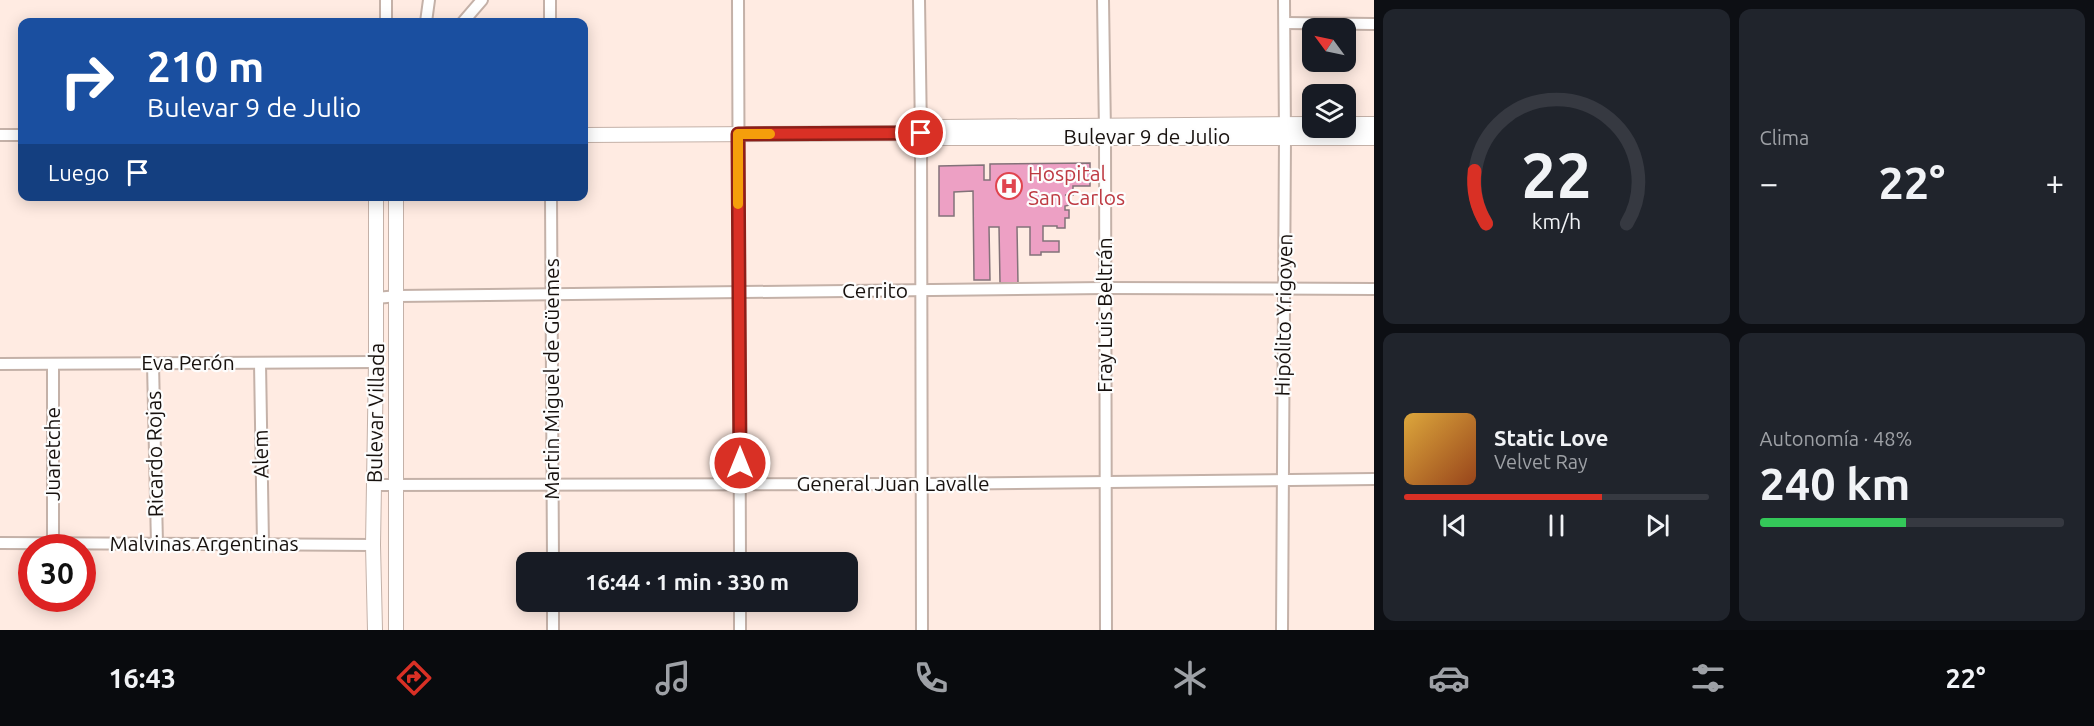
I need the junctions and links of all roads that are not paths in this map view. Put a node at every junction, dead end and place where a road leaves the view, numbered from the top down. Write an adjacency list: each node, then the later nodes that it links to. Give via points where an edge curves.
1 (386, 0): 9 (street)
2 (429, 0): 10 (street)
3 (482, 0): 11 (street)
4 (550, 0): 12 (street)
5 (738, 0): 21 (street)
6 (919, 0): 20 (street)
7 (1103, 0): 19 (street, Fray Luis Beltrán)
8 (1284, 0): 13 (street, Hipólito Yrigoyen)
9 (386, 18)
10 (427, 18)
11 (466, 18)
12 (550, 18)
13 (1285, 23): 14 (street); 18 (street, Hipólito Yrigoyen)
14 (1374, 24)
15 (1356, 124): 16 (main road)
16 (1374, 124)
17 (1302, 126): 18 (main road, Bulevar 9 de Julio)
18 (1285, 130): 19 (main road, Bulevar 9 de Julio); 25 (main road, Bulevar 9 de Julio); 31 (street, Hipólito Yrigoyen)
19 (1105, 132): 20 (main road, Bulevar 9 de Julio, via 940,127); 29 (street, Fray Luis Beltrán)
20 (921, 133): 21 (main road, Bulevar 9 de Julio); 33 (street)
21 (738, 134): 24 (main road, Bulevar 9 de Julio); 32 (street)
22 (0, 135): 23 (street)
23 (18, 135)
24 (588, 135)
25 (1374, 138)
26 (376, 201): 36 (main road, Bulevar Villada)
27 (396, 201): 35 (main road, Bulevar Villada)
28 (551, 201): 34 (street, Martin Miguel de Güemes)
29 (1106, 288): 31 (street, Cerrito); 33 (street, Cerrito); 44 (street, Fray Luis Beltrán)
30 (1374, 289): 31 (street, Cerrito)
31 (1285, 290): 42 (street, Hipólito Yrigoyen)
32 (739, 291): 33 (street, Cerrito); 34 (street, Cerrito); 48 (street)
33 (922, 291): 46 (street)
34 (552, 293): 35 (street, Cerrito); 49 (street, Martin Miguel de Güemes)
35 (398, 296): 36 (street, Cerrito); 45 (main road, Bulevar Villada)
36 (376, 298): 37 (main road, Bulevar Villada)
37 (376, 362): 38 (street, Eva Perón); 47 (main road, Bulevar Villada)
38 (260, 363): 41 (street, Eva Perón); 55 (street, Alem)
39 (0, 364): 40 (street, Eva Perón)
40 (53, 364): 41 (street, Eva Perón); 50 (street, Juaretche)
41 (153, 364): 54 (street, Ricardo Rojas)
42 (1282, 479): 43 (street, General Juan Lavalle); 44 (street, General Juan Lavalle); 67 (street, Hipólito Yrigoyen)
43 (1374, 479)
44 (1106, 482): 46 (street, General Juan Lavalle); 66 (street, Fray Luis Beltrán)
45 (397, 484): 47 (street, General Juan Lavalle); 49 (street, General Juan Lavalle); 62 (main road, Bulevar Villada)
46 (922, 484): 48 (street, General Juan Lavalle); 65 (street)
47 (375, 485): 56 (main road, Bulevar Villada)
48 (740, 485): 49 (street, General Juan Lavalle); 58 (street)
49 (553, 486): 57 (street, Martin Miguel de Güemes)
50 (53, 534)
51 (0, 543): 52 (street, Malvinas Argentinas)
52 (18, 543)
53 (96, 543): 54 (street, Malvinas Argentinas)
54 (157, 544): 55 (street, Malvinas Argentinas)
55 (263, 544): 56 (street, Malvinas Argentinas)
56 (373, 545): 61 (main road, Bulevar Villada)
57 (553, 552)
58 (740, 552)
59 (553, 612): 63 (street)
60 (740, 612): 64 (street)
61 (375, 630)
62 (396, 630)
63 (553, 630)
64 (740, 630)
65 (922, 630)
66 (1106, 630)
67 (1282, 630)

